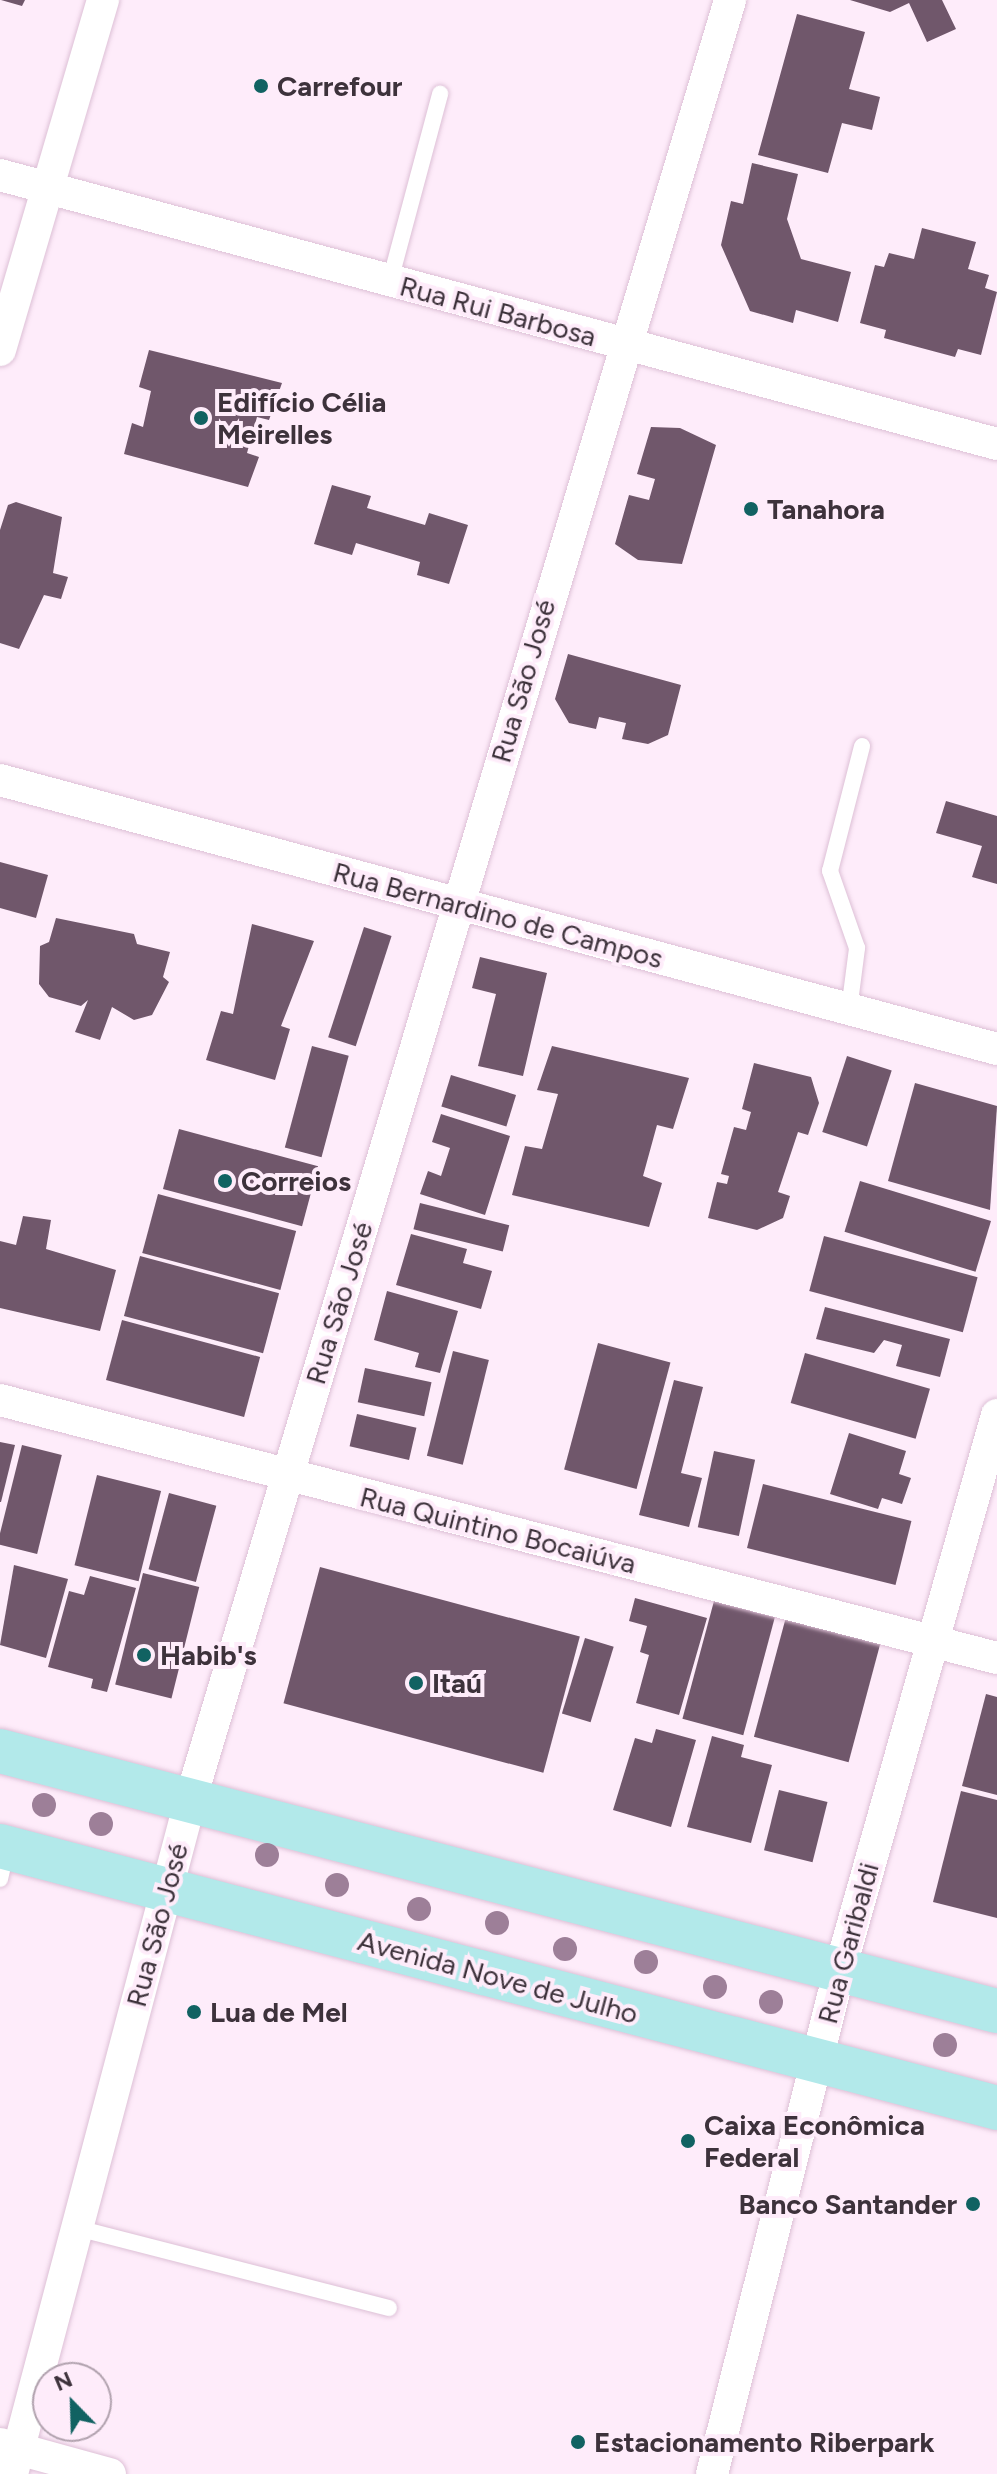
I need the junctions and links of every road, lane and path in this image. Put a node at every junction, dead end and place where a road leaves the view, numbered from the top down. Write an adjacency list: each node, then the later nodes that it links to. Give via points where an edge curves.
1 (103, 0): 5 (street)
2 (730, 0): 7 (street, Rua São José)
3 (440, 94): 6 (lane)
4 (0, 175): 5 (street, Rua Rui Barbosa)
5 (48, 188): 6 (street, Rua Rui Barbosa); 8 (street)
6 (390, 281): 7 (street, Rua Rui Barbosa)
7 (623, 344): 9 (street, Rua Rui Barbosa); 12 (street, Rua São José)
8 (0, 350)
9 (997, 444)
10 (862, 746): 13 (lane, via 830,871 857,948)
11 (0, 780): 12 (street, Rua Bernardino de Campos)
12 (457, 905): 13 (street, Rua Bernardino de Campos); 17 (street, Rua São José)
13 (849, 1010): 14 (street, Rua Bernardino de Campos)
14 (997, 1049)
15 (0, 1400): 17 (street, Rua Quintino Bocaiúva)
16 (997, 1415): 18 (street, Rua Garibaldi)
17 (287, 1477): 18 (street, Rua Quintino Bocaiúva); 21 (street, Rua São José)
18 (931, 1641): 19 (street, Rua Quintino Bocaiúva); 24 (street, Rua Garibaldi)
19 (997, 1658)
20 (0, 1751): 21 (main road)
21 (191, 1798): 23 (street, Rua São José); 24 (main road)
22 (3, 1857): 23 (main road, Avenida Nove de Julho)
23 (166, 1887): 26 (main road, Avenida Nove de Julho); 28 (street, Rua São José)
24 (839, 1973): 25 (main road); 26 (street, Rua Garibaldi)
25 (997, 2011)
26 (816, 2063): 27 (main road, Avenida Nove de Julho); 32 (street, Rua Garibaldi)
27 (997, 2108)
28 (77, 2228): 29 (lane); 30 (street, Rua São José)
29 (389, 2308)
30 (10, 2456): 31 (street)
31 (110, 2474)
32 (712, 2474)

